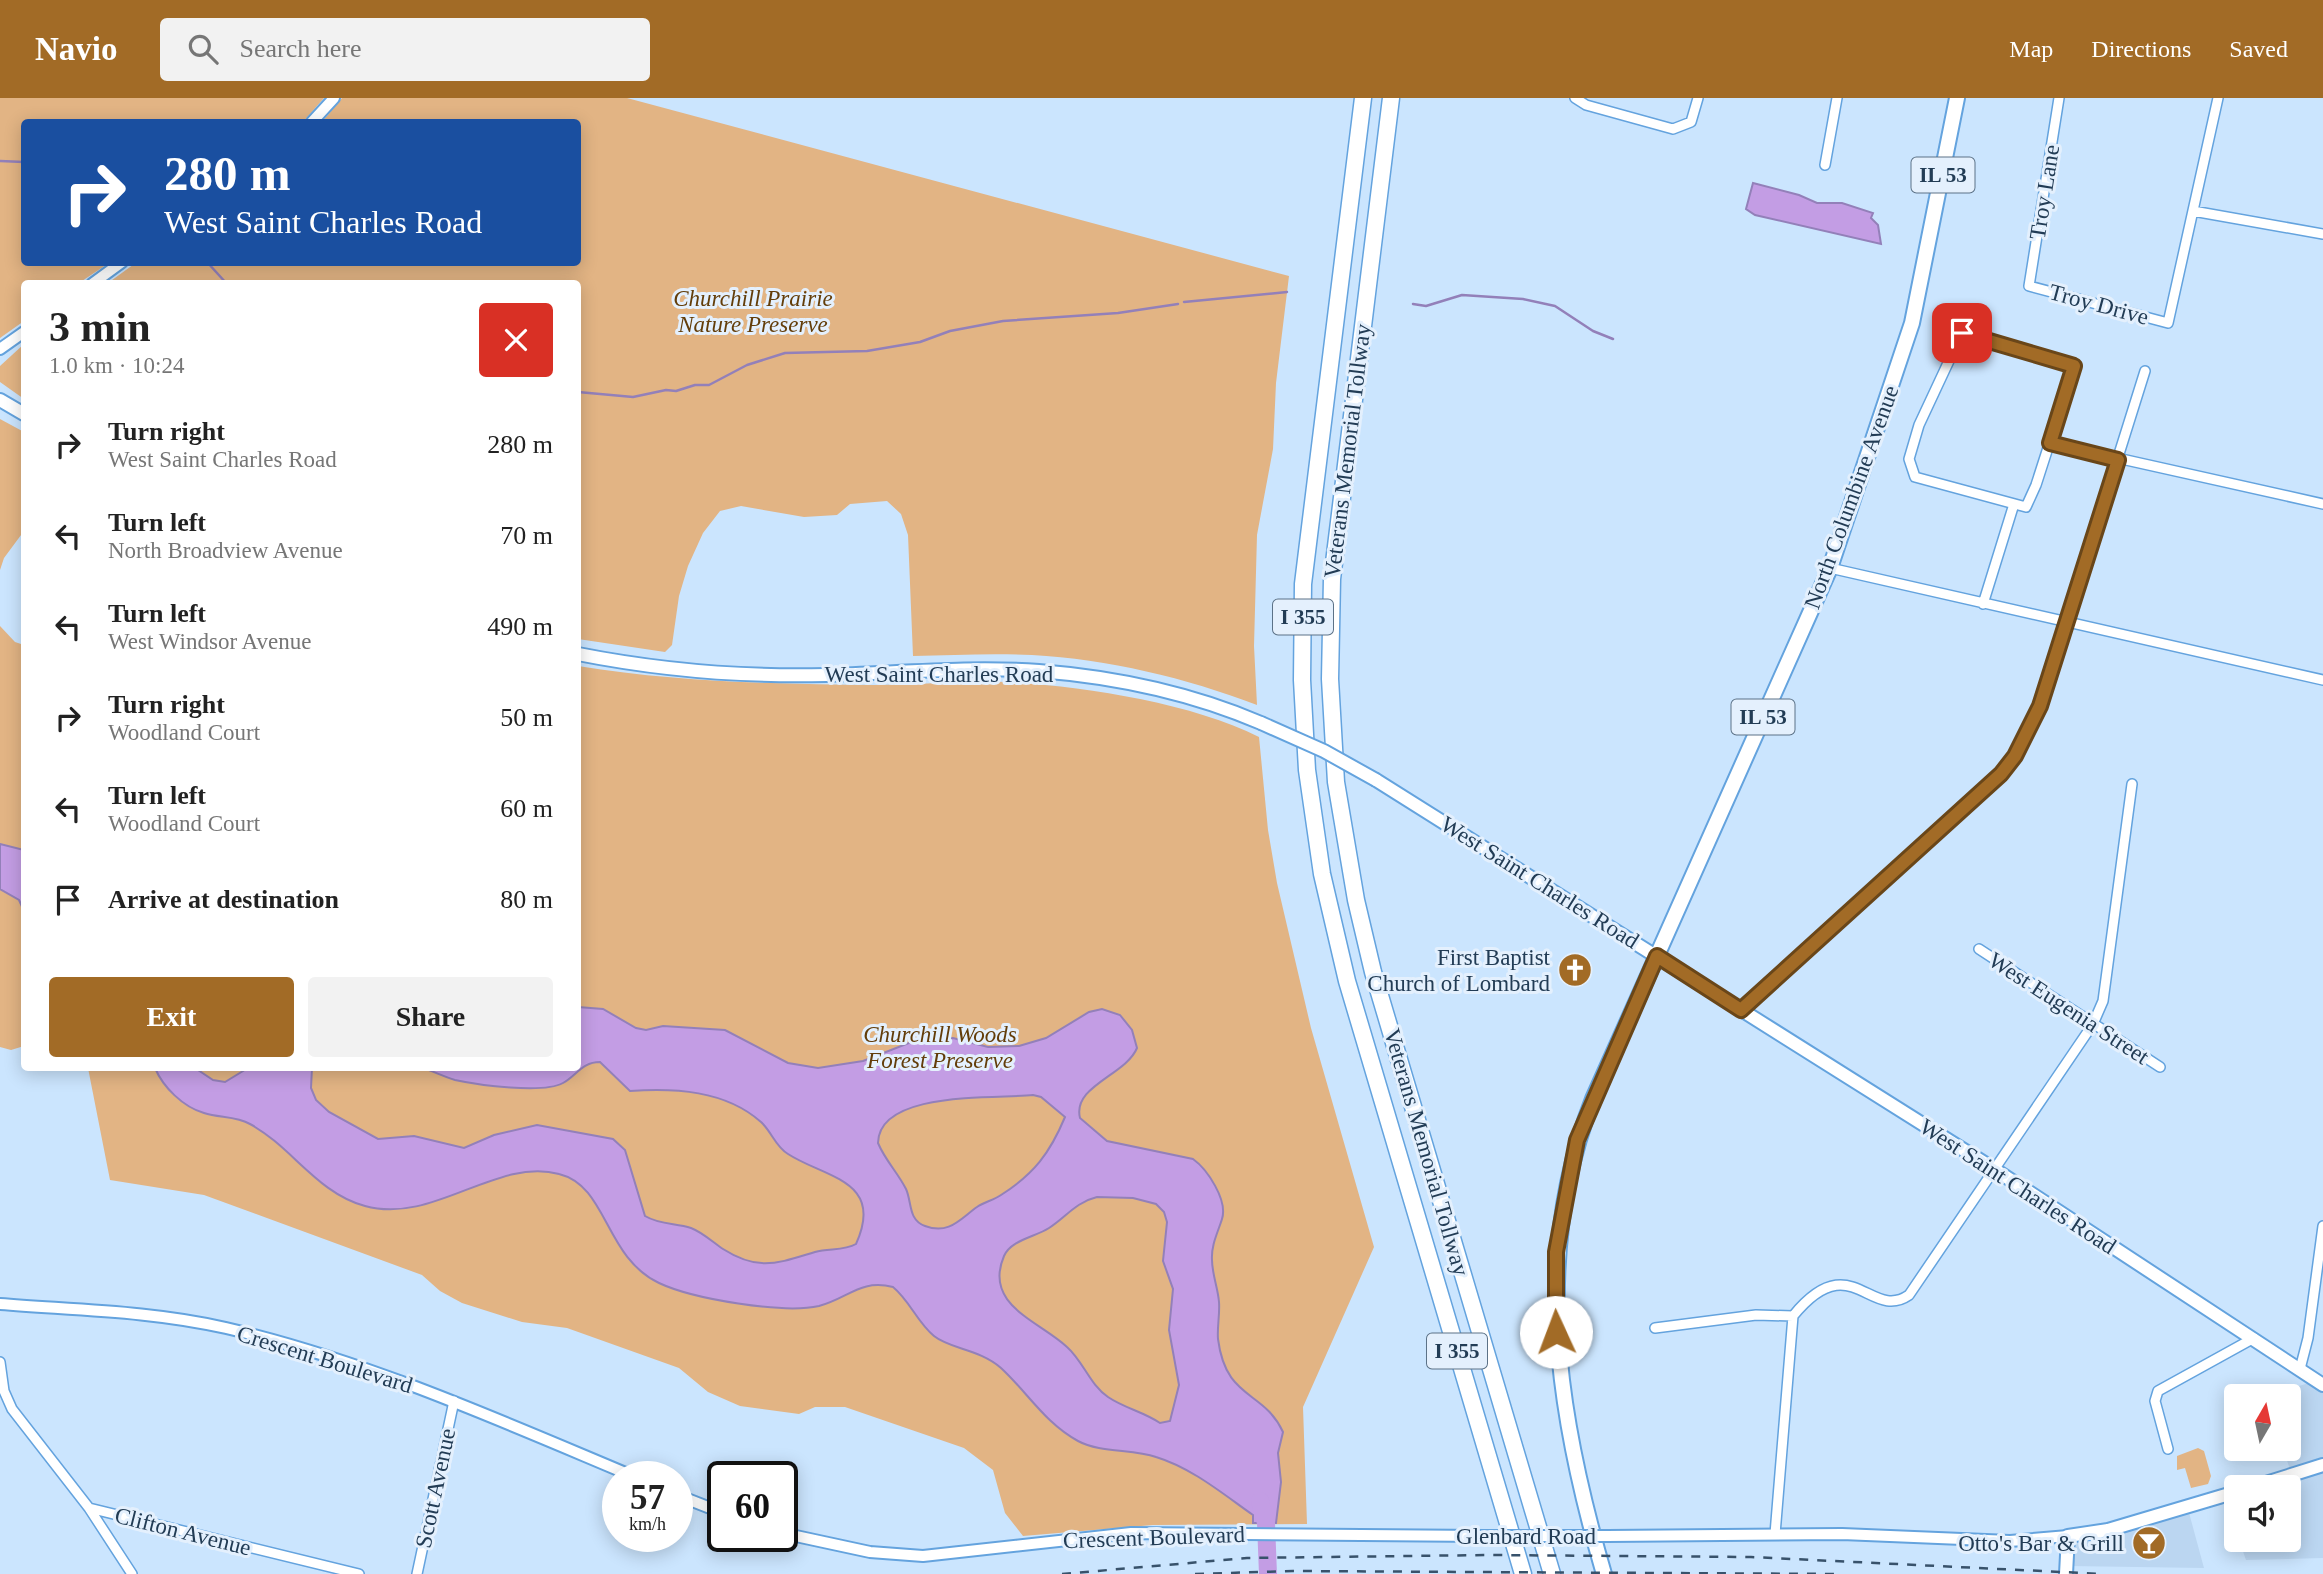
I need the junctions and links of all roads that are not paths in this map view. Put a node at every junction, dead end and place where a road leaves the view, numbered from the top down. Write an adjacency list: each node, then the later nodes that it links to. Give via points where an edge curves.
1 (334, 98): 10 (street)
2 (1363, 98): 60 (highway, Veterans Memorial Tollway / I 355, via 1303,584 1307,769 1322,874 1347,981)
3 (1391, 98): 61 (highway, Veterans Memorial Tollway / I 355, via 1332,579 1330,679 1336,782 1373,972)
4 (1575, 98): 5 (street, via 1673,129 1686,126 1694,117)
5 (1698, 98)
6 (1837, 98): 11 (street)
7 (1957, 98): 26 (main road, North Columbine Avenue / IL 53, via 1912,323)
8 (2059, 98): 16 (street, Troy Lane)
9 (2217, 98): 12 (street)
10 (315, 119)
11 (1825, 165)
12 (2193, 211): 13 (street); 16 (street, Troy Drive, via 2168,323)
13 (2323, 234)
14 (117, 266): 15 (street)
15 (97, 280)
16 (2029, 286)
17 (21, 334): 18 (street)
18 (0, 349)
19 (2146, 371): 23 (street)
20 (0, 400): 21 (main road)
21 (21, 412)
22 (2050, 443): 23 (street); 24 (street, via 2025,507); 24 (street, via 2074,366 1962,333 1936,384 1909,459 1915,477)
23 (2118, 460): 25 (street); 28 (street)
24 (2014, 504): 27 (street)
25 (2323, 504)
26 (1830, 568): 27 (street); 33 (main road, North Columbine Avenue / IL 53)
27 (1983, 604): 28 (street)
28 (2065, 624): 30 (street); 34 (street, via 2034,723 2008,766)
29 (581, 654): 33 (main road, West Saint Charles Road, bridge, via 670,668 785,675 990,669 1052,672 1160,690 1261,723 1376,780)
30 (2323, 680)
31 (2132, 784): 35 (street, via 2103,1001)
32 (1979, 949): 35 (street, West Eugenia Street)
33 (1657, 956): 34 (main road, West Saint Charles Road); 62 (main road, IL 53, via 1577,1140 1556,1252 1560,1388 1573,1461)
34 (1741, 1010): 37 (main road, West Saint Charles Road)
35 (2093, 1024): 36 (street, West Eugenia Street); 37 (street)
36 (2160, 1067)
37 (1994, 1169): 40 (street, via 1909,1295 1886,1301 1852,1285 1832,1285 1814,1293); 42 (main road, West Saint Charles Road)
38 (2323, 1226): 44 (street)
39 (0, 1304): 46 (street, Crescent Boulevard, via 156,1316 224,1327 328,1355)
40 (1793, 1316): 41 (street, via 1756,1315); 54 (street)
41 (1655, 1328)
42 (2254, 1338): 44 (main road, West Saint Charles Road); 47 (street, via 2158,1391 2155,1401)
43 (0, 1362): 52 (street, via 12,1409)
44 (2300, 1368): 45 (main road, West Saint Charles Road)
45 (2323, 1385)
46 (454, 1401): 48 (street, Crescent Boulevard); 59 (street, Scott Avenue)
47 (2168, 1449)
48 (602, 1463)
49 (2323, 1465): 50 (main road)
50 (2291, 1475)
51 (2224, 1496): 56 (main road, via 2108,1530)
52 (89, 1508): 57 (street); 58 (street, Clifton Avenue)
53 (1277, 1533): 54 (street, Glenbard Road, bridge); 55 (street, Crescent Boulevard, via 1112,1534 923,1556 870,1552)
54 (1775, 1534): 56 (street, via 2010,1541)
55 (798, 1536)
56 (2068, 1536): 63 (main road)
57 (132, 1574)
58 (359, 1574)
59 (417, 1574)
60 (1522, 1574)
61 (1552, 1574)
62 (1604, 1574)
63 (2066, 1574)

